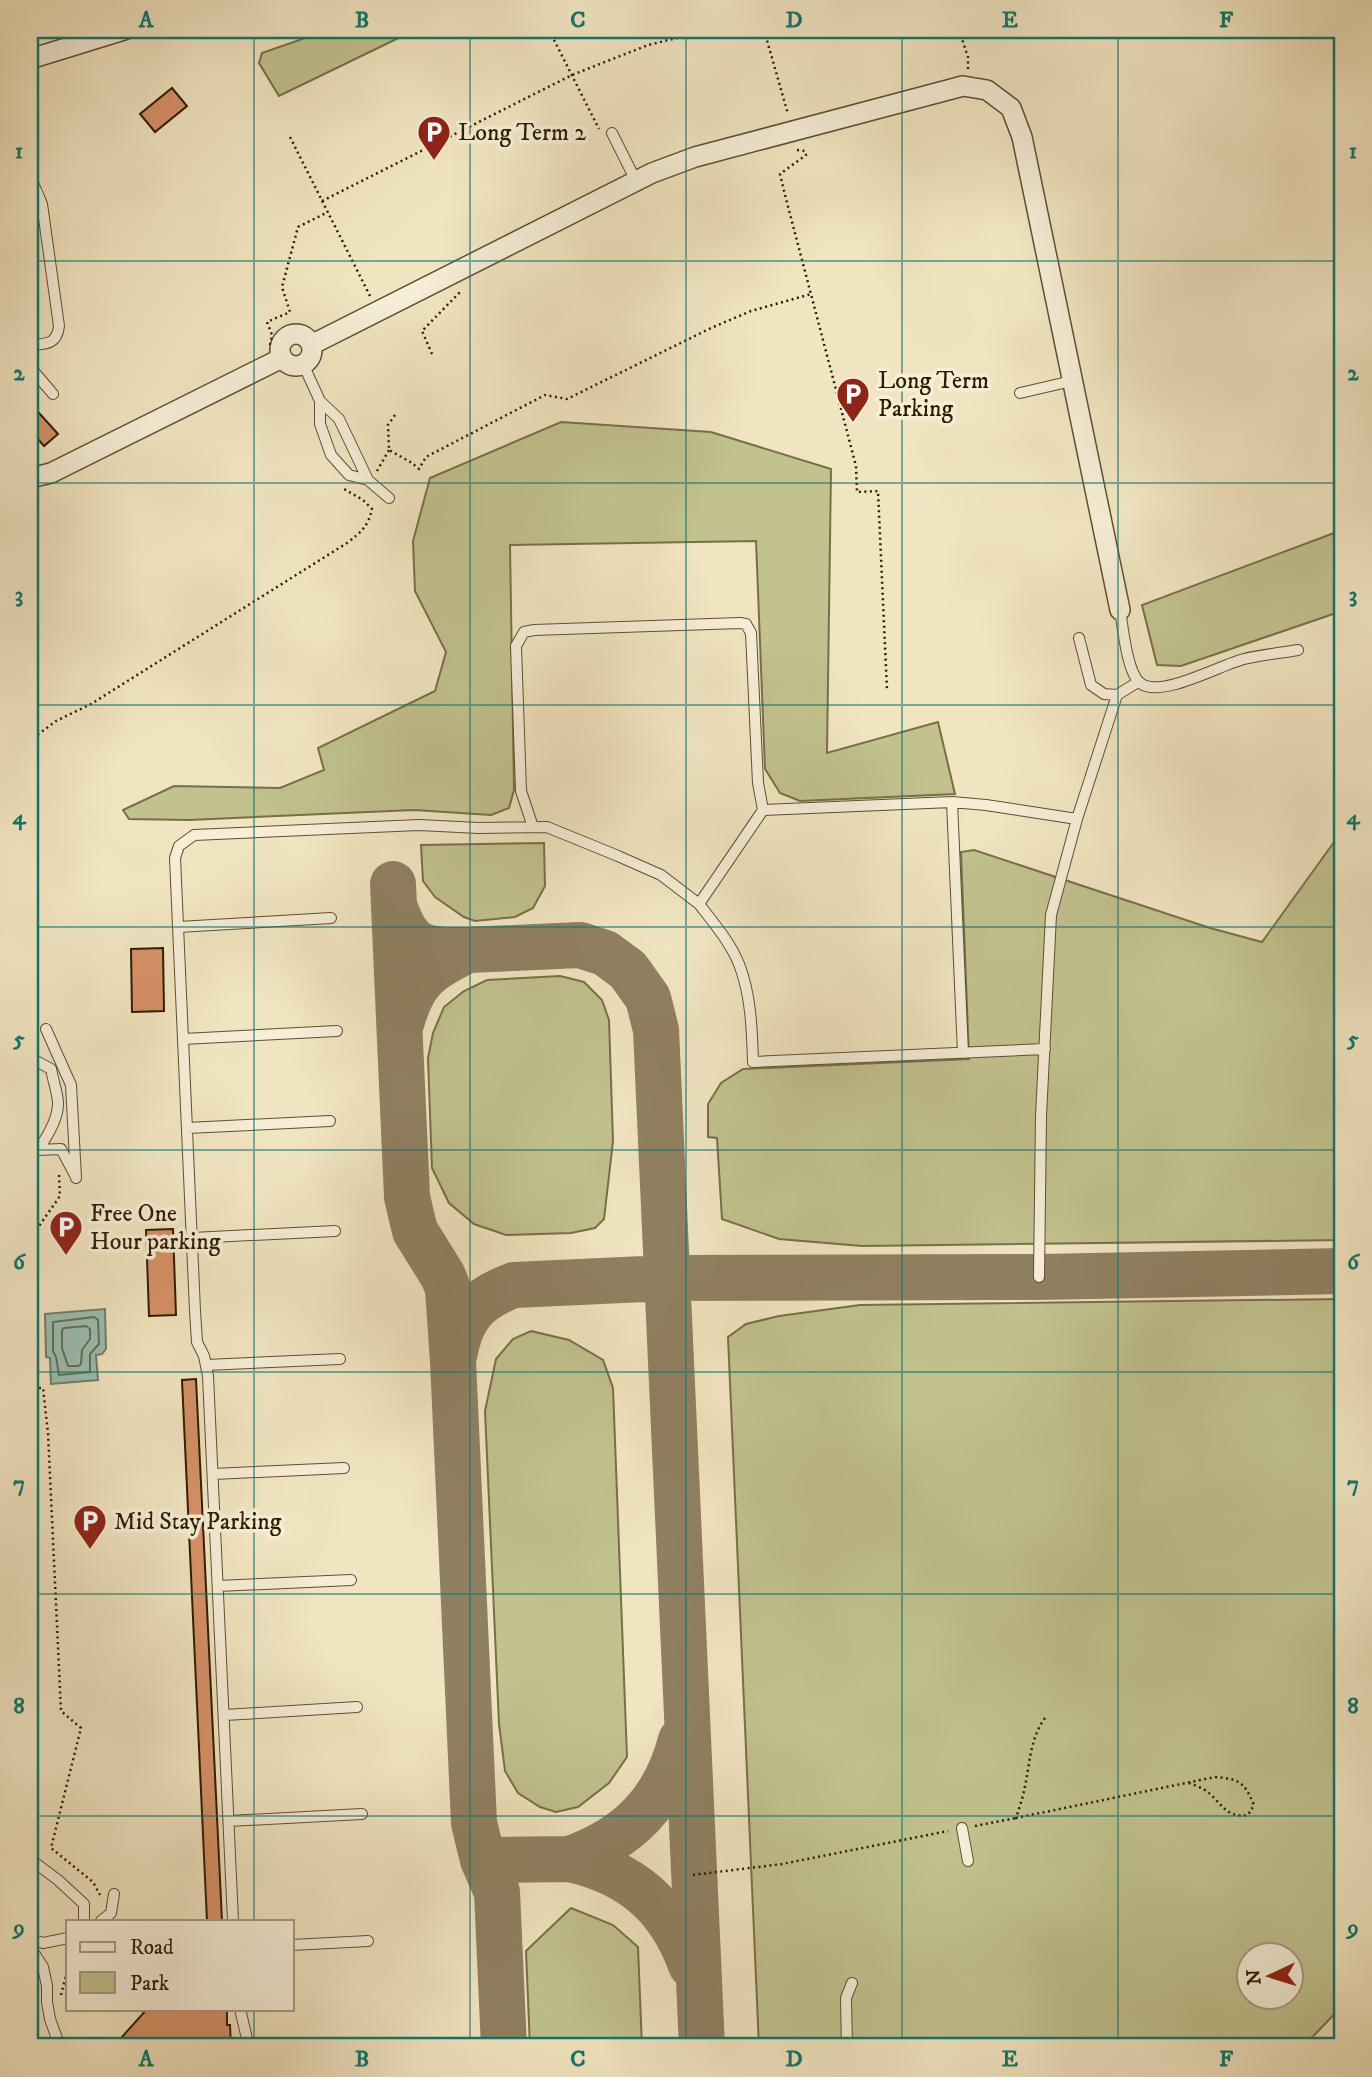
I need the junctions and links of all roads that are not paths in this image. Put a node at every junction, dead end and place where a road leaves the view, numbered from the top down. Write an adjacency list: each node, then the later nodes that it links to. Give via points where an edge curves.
1 (124, 30): 2 (street)
2 (30, 59)
3 (608, 135): 5 (lane)
4 (30, 176): 6 (lane, via 42,204 58,335 48,344)
5 (636, 181): 7 (street); 11 (street, via 695,157 793,141 963,86 987,90 1011,108 1022,137)
6 (30, 345)
7 (311, 345): 8 (street, via 306,337 288,335); 9 (street, via 309,359)
8 (276, 352): 9 (street, via 291,366); 15 (street, via 51,472)
9 (303, 364): 14 (lane)
10 (30, 367): 13 (lane)
11 (1072, 381): 12 (lane); 18 (street)
12 (1020, 393)
13 (53, 394)
14 (320, 401): 16 (lane, via 339,419); 16 (lane, via 320,424 331,455 349,475)
15 (30, 478)
16 (368, 480): 17 (lane)
17 (389, 498)
18 (1120, 610): 21 (lane, via 1131,668)
19 (1079, 638): 22 (lane, via 1091,685 1104,694)
20 (1298, 650): 21 (lane, via 1243,660 1165,688 1148,688)
21 (1138, 681): 22 (lane)
22 (1117, 695): 25 (lane)
23 (952, 802): 24 (lane); 25 (lane); 34 (lane)
24 (763, 810): 26 (lane, via 751,633 746,624 534,630 524,632 516,646 521,791); 27 (lane)
25 (1077, 819): 33 (lane, via 1051,915)
26 (533, 827): 27 (lane, via 547,827 661,875); 29 (lane, via 419,825 194,835 179,846 175,858)
27 (699, 904): 34 (lane, via 738,963 750,1009 753,1062)
28 (331, 918): 29 (lane)
29 (178, 927): 32 (lane)
30 (46, 1029): 38 (lane, via 71,1085 76,1178 61,1149)
31 (337, 1031): 32 (lane)
32 (183, 1039): 37 (lane)
33 (1045, 1048): 34 (lane); 41 (lane)
34 (963, 1053)
35 (30, 1061): 38 (lane, via 51,1069 58,1105 51,1129)
36 (330, 1121): 37 (lane)
37 (187, 1128): 40 (lane)
38 (34, 1153)
39 (335, 1231): 40 (lane)
40 (192, 1238): 43 (lane, via 197,1342)
41 (1039, 1277)
42 (340, 1359): 43 (lane)
43 (206, 1365): 45 (lane)
44 (344, 1468): 45 (lane)
45 (213, 1474): 47 (lane)
46 (351, 1580): 47 (lane)
47 (218, 1586): 49 (lane)
48 (357, 1707): 49 (lane)
49 (225, 1715): 51 (lane)
50 (362, 1814): 51 (lane)
51 (229, 1821): 58 (lane)
52 (962, 1828): 54 (lane)
53 (30, 1859): 56 (lane, via 84,1905)
54 (968, 1861)
55 (114, 1894): 57 (lane, via 111,1913)
56 (83, 1920)
57 (102, 1920)
58 (233, 1920)
59 (66, 1938): 60 (lane, via 43,1943)
60 (30, 1939)
61 (368, 1941): 62 (lane)
62 (294, 1945)
63 (30, 1947): 66 (lane, via 43,1967 50,2019)
64 (852, 1983): 68 (lane, via 846,1997)
65 (240, 2010): 67 (lane)
66 (60, 2047)
67 (249, 2047)
68 (847, 2047)

